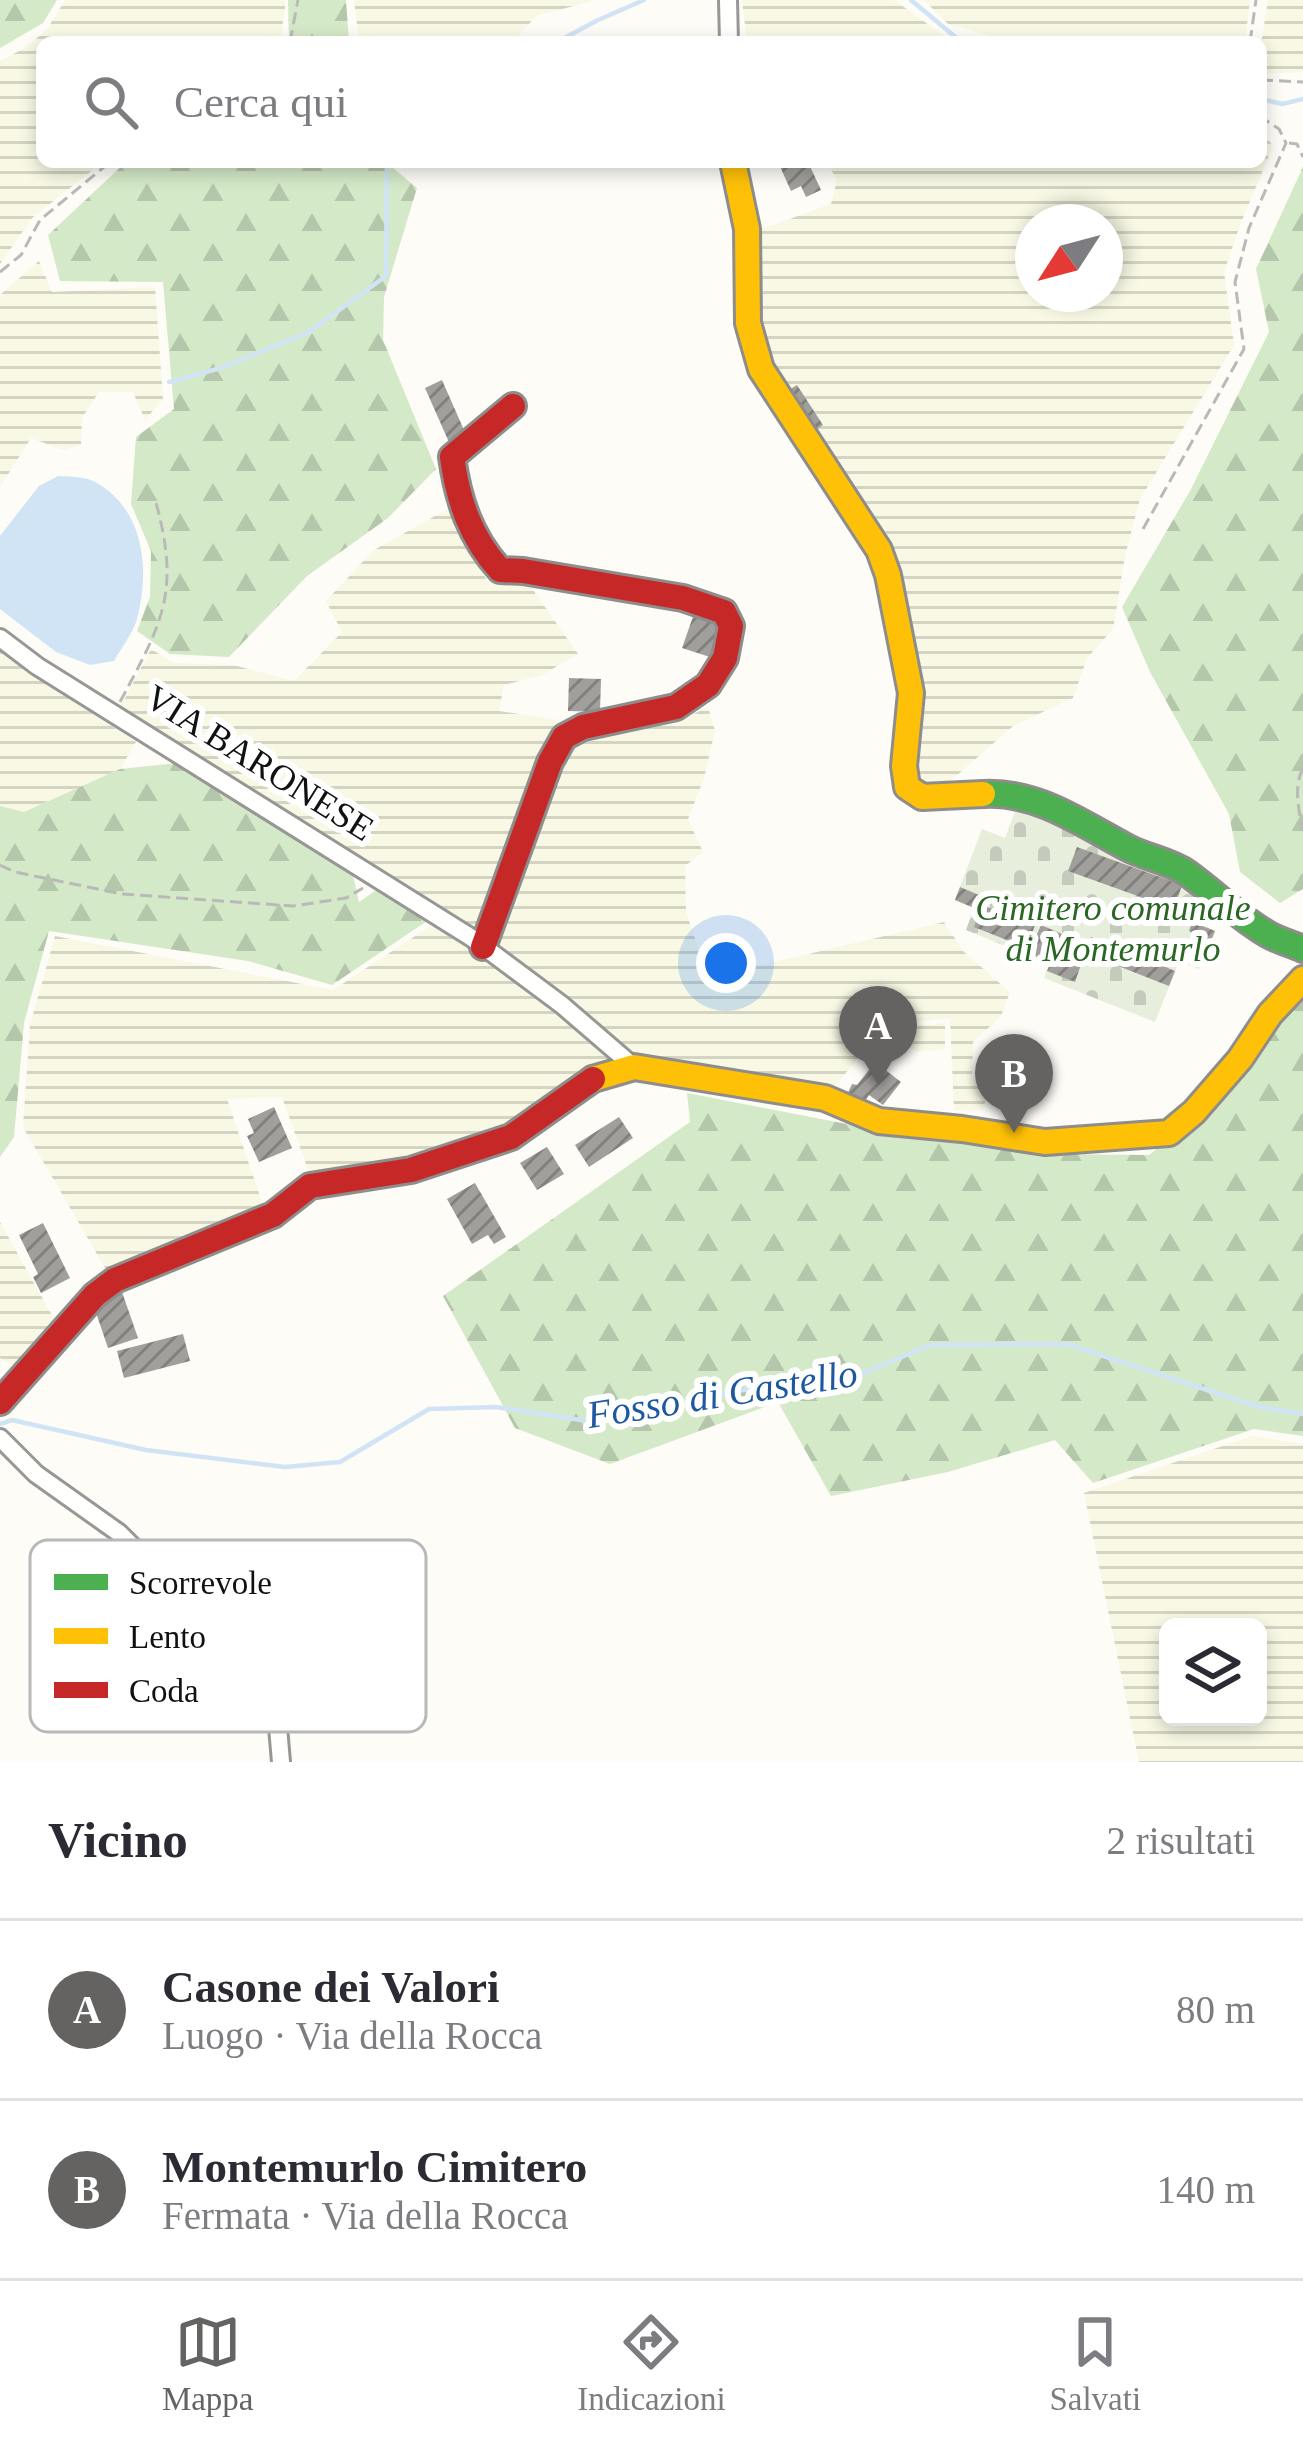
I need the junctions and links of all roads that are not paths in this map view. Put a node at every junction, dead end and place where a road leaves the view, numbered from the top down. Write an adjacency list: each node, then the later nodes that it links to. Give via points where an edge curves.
1 (728, 0): 2 (street)
2 (729, 36)
3 (734, 168): 7 (street, via 747,229 748,323 761,369 888,575 910,693 907,787 922,796 1004,793 1040,802 1183,870 1248,921)
4 (513, 406): 6 (street, via 452,457 466,523 489,559 500,570 683,598 724,611 731,626 708,685 676,707 563,736)
5 (0, 638): 6 (street, VIA BARONESE)
6 (482, 947): 9 (street, VIA BARONESE)
7 (1303, 949)
8 (1303, 979): 9 (street, via 1194,1112 1169,1133 1136,1138 1045,1142 879,1121 825,1098)
9 (634, 1066): 10 (street, via 594,1078 511,1137 411,1170 310,1186 273,1215 116,1280)
10 (0, 1402)
11 (0, 1439): 12 (street)
12 (126, 1540)
13 (278, 1732): 14 (street)
14 (281, 1762)

